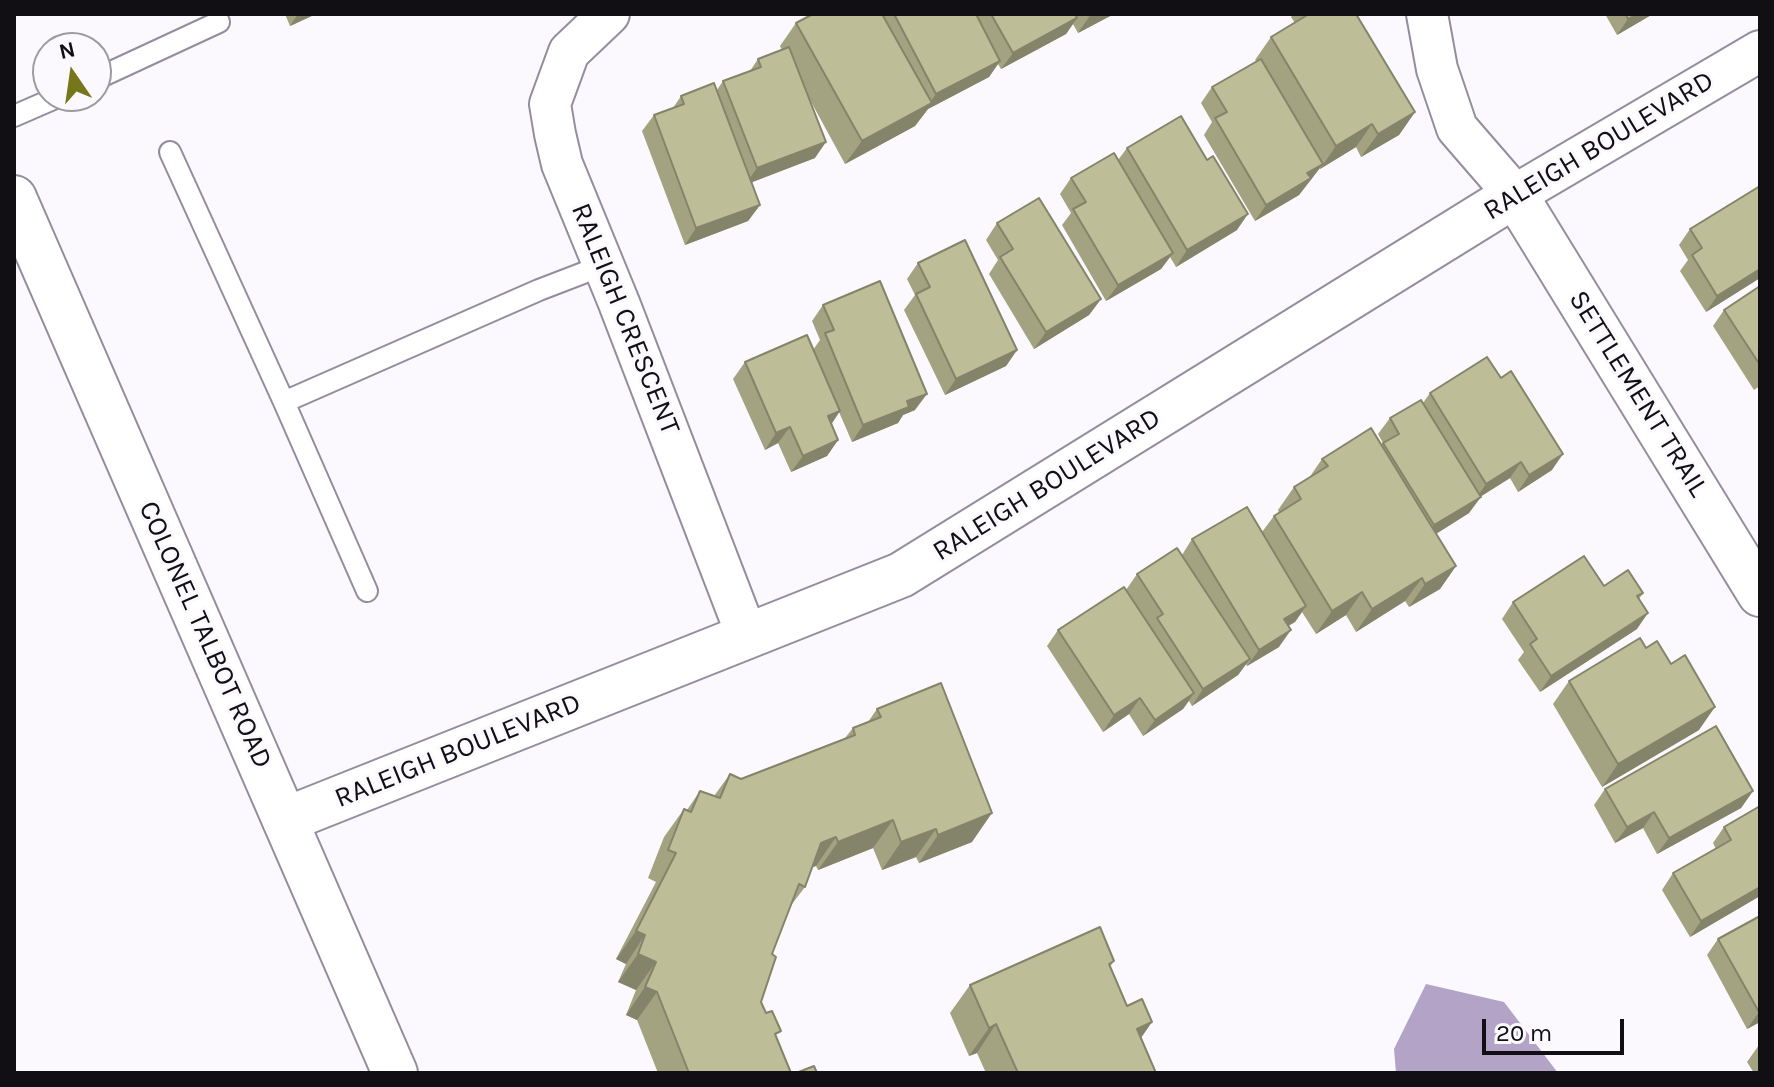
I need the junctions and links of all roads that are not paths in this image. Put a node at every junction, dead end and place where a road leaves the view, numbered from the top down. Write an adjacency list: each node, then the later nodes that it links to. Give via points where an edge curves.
1 (609, 14): 9 (street, RALEIGH CRESCENT, via 569,52 550,104 562,164)
2 (1427, 14): 7 (street, via 1437,69 1457,128)
3 (219, 22): 5 (lane)
4 (1760, 51): 7 (street, RALEIGH BOULEVARD)
5 (112, 72)
6 (170, 152): 10 (lane)
7 (1515, 195): 12 (street, SETTLEMENT TRAIL); 13 (street, RALEIGH BOULEVARD, via 901,575)
8 (14, 198): 14 (street, COLONEL TALBOT ROAD)
9 (604, 265): 10 (lane); 13 (street, RALEIGH CRESCENT)
10 (284, 402): 11 (lane)
11 (367, 591)
12 (1760, 594)
13 (747, 636): 14 (street, RALEIGH BOULEVARD)
14 (285, 820): 15 (street, COLONEL TALBOT ROAD)
15 (395, 1073)

